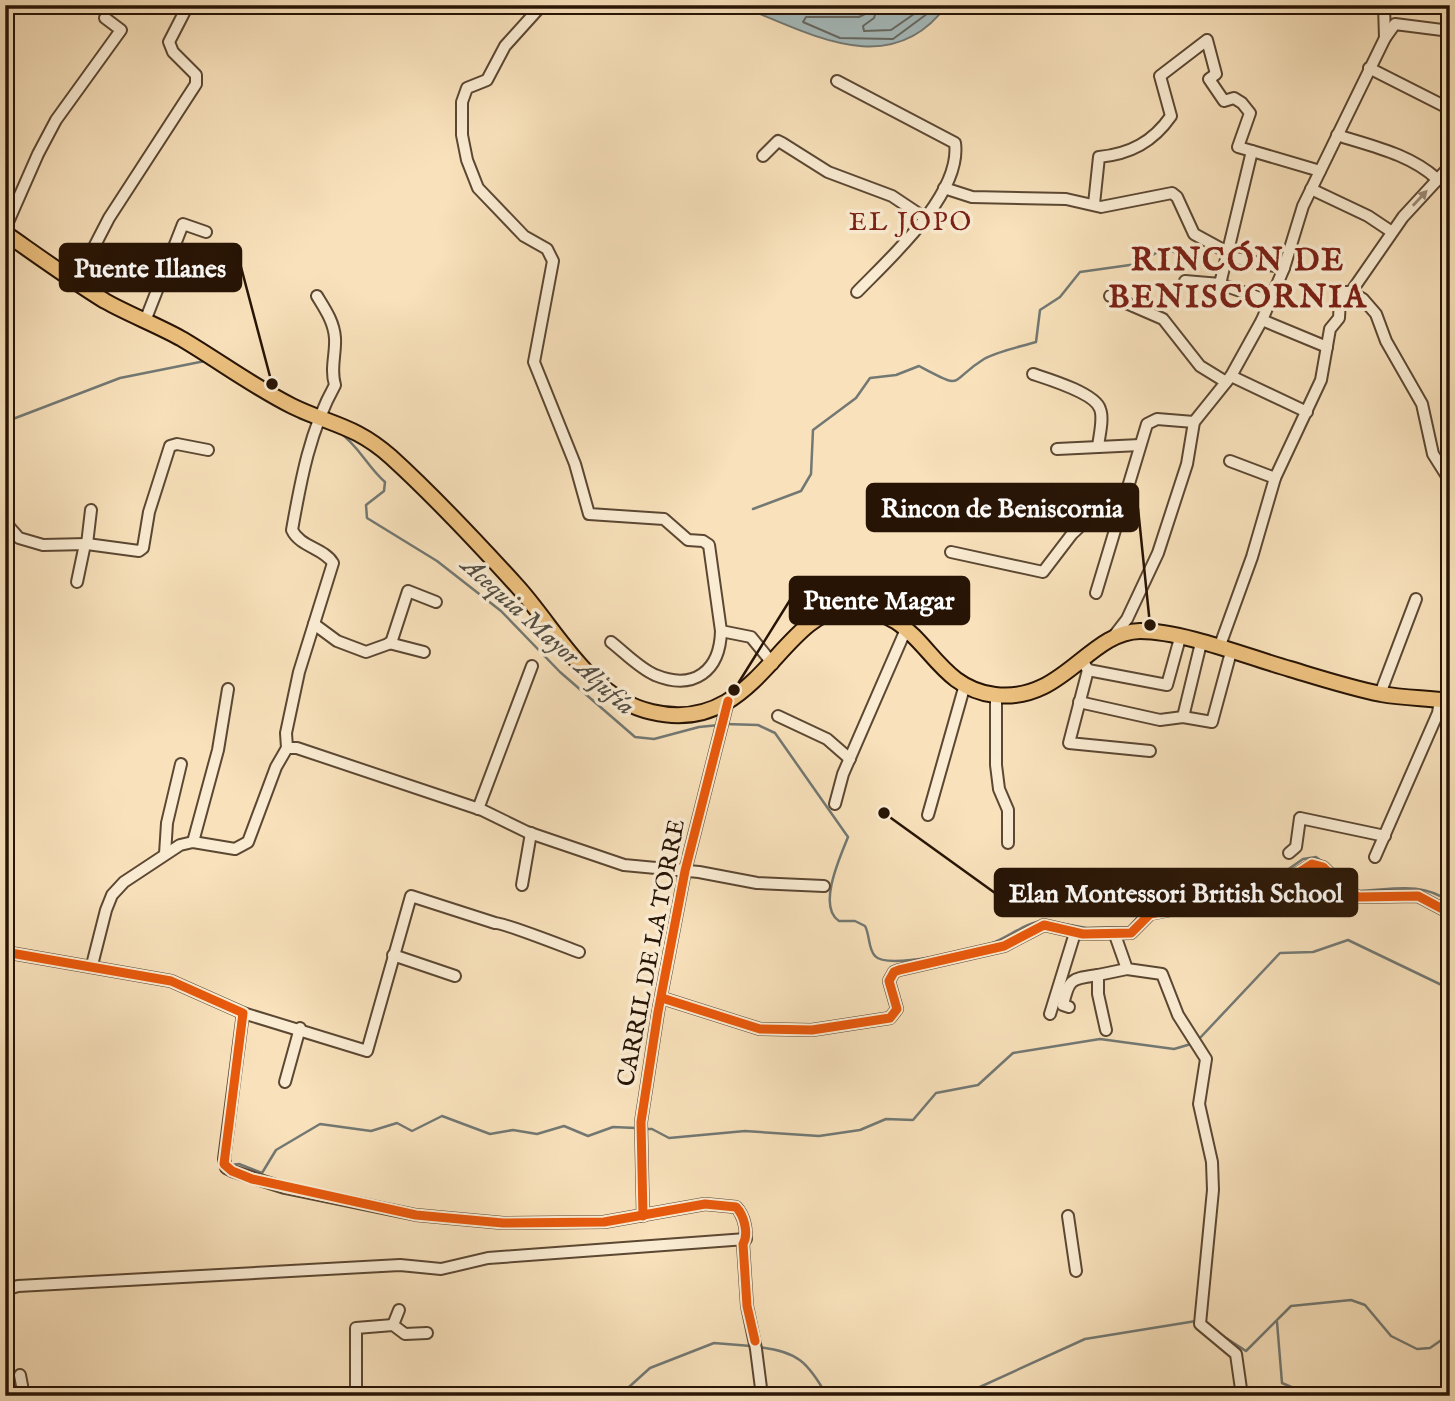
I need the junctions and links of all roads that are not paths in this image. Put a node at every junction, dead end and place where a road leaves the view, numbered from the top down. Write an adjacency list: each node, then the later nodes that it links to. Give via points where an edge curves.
1 (188, 5): 26 (street, via 169,42 196,75 196,84 109,218)
2 (542, 5): 60 (street, via 505,46 487,80 464,92 467,160 478,188 524,236 547,249 553,261 534,362 575,464 589,514 664,519 688,540 709,545)
3 (1384, 5): 6 (street)
4 (105, 18): 20 (street, via 121,30 37,154)
5 (1450, 31): 6 (street, via 1395,24)
6 (1385, 38): 7 (street)
7 (1369, 68): 9 (street); 10 (street)
8 (837, 81): 16 (street, via 955,143)
9 (1450, 109)
10 (1336, 135): 14 (street); 15 (street, via 1394,153)
11 (1252, 151): 14 (street); 18 (street, via 1238,147 1250,113 1234,98 1224,102 1209,79 1216,74 1207,40 1160,76 1171,116 1166,123 1132,151 1099,157); 23 (street)
12 (763, 156): 19 (street, via 778,141 828,172 892,197)
13 (1450, 166): 15 (street)
14 (1320, 171): 17 (street)
15 (1437, 179): 22 (street, one-way to 15)
16 (944, 188): 18 (street, via 972,197); 19 (street)
17 (1311, 189): 22 (street); 24 (street)
18 (1094, 204): 23 (street, via 1101,207 1172,193 1194,234)
19 (925, 218): 28 (street, via 914,237)
20 (5, 231): 26 (main road)
21 (206, 232): 34 (street, via 183,224)
22 (1392, 232): 29 (street)
23 (1227, 254): 24 (street); 27 (street)
24 (1284, 268): 32 (street)
25 (1185, 281): 27 (street)
26 (76, 282): 34 (main road)
27 (1220, 284): 32 (street)
28 (857, 292)
29 (1351, 292): 35 (street, via 1342,294 1340,314 1331,326); 47 (street, via 1376,314 1422,404 1433,454)
30 (317, 296): 39 (street, via 332,320 335,385)
31 (1110, 296): 37 (street, via 1163,320 1200,366)
32 (1269, 300): 33 (street)
33 (1262, 320): 35 (street); 37 (street)
34 (145, 321): 39 (main road)
35 (1327, 347): 38 (street, via 1321,380)
36 (1034, 374): 42 (street, via 1062,383 1097,404 1101,411)
37 (1228, 379): 38 (street); 40 (street)
38 (1307, 412): 46 (street)
39 (317, 421): 58 (street, via 292,530 300,541 332,561); 76 (main road, via 352,428 387,453 455,517 530,600 571,655 618,698 668,715 688,715)
40 (1194, 422): 41 (street, via 1152,420); 57 (street, via 1188,458 1158,553)
41 (1140, 445): 42 (street); 50 (street)
42 (1098, 447): 43 (street)
43 (1057, 449)
44 (208, 450): 51 (street, via 170,446 141,551)
45 (1230, 461): 46 (street)
46 (1275, 478): 67 (street)
47 (1450, 481)
48 (92, 510): 51 (street)
49 (5, 522): 51 (street, via 19,538 30,542 57,547)
50 (1118, 523): 52 (street, via 1088,519 1043,572); 54 (street)
51 (86, 544): 53 (street)
52 (951, 552)
53 (77, 582)
54 (1096, 593)
55 (1416, 599): 74 (street)
56 (436, 601): 64 (street, via 408,591)
57 (1127, 619): 61 (street, via 1130,626); 66 (street)
58 (314, 624): 64 (street, via 359,651); 81 (street, via 299,672)
59 (906, 627): 69 (main road, via 879,610 842,608 802,630); 72 (main road); 83 (street)
60 (721, 631): 63 (street, via 721,646 712,667 693,678 653,674); 69 (street, via 751,637)
61 (1146, 631): 62 (main road); 66 (main road, via 1124,633)
62 (1180, 638): 65 (main road); 71 (street, via 1167,685)
63 (611, 642)
64 (390, 643): 68 (street)
65 (1201, 643): 67 (main road); 80 (street)
66 (1105, 645): 71 (main road)
67 (1225, 650): 74 (main road); 80 (street, via 1212,722)
68 (424, 652)
69 (773, 664): 76 (main road)
70 (532, 666): 86 (street)
71 (1085, 666): 75 (main road, via 1041,690); 78 (street)
72 (964, 688): 75 (main road); 87 (street)
73 (228, 689): 90 (street, via 218,750)
74 (1380, 694): 77 (main road)
75 (996, 695): 91 (street, via 996,765 1008,810)
76 (727, 701): 95 (street, CARRIL DE LA TORRE)
77 (1445, 701): 89 (street)
78 (1079, 702): 80 (street, via 1160,720); 82 (street, via 1069,743)
79 (778, 716): 83 (street, via 827,739)
80 (1183, 717)
81 (287, 748): 86 (street); 90 (street, via 244,846 235,849)
82 (1150, 751)
83 (850, 759): 85 (street)
84 (181, 764): 92 (street)
85 (835, 804)
86 (478, 809): 88 (street)
87 (928, 815)
88 (531, 833): 95 (street, via 624,865); 96 (street)
89 (1385, 836): 93 (street, via 1300,818 1296,847); 94 (street)
90 (193, 842): 92 (street)
91 (1008, 843)
92 (165, 853): 104 (street, via 112,895)
93 (1289, 853)
94 (1375, 857)
95 (685, 871): 97 (street, via 757,883); 108 (street, CARRIL DE LA TORRE)
96 (522, 885)
97 (824, 886)
98 (1450, 913): 100 (street, via 1418,896 1365,899 1353,895 1323,867 1312,864 1262,897 1150,914 1131,933)
99 (1075, 933): 100 (street); 108 (street, via 1044,925 1004,946 894,972 889,981 896,1013 884,1020 812,1030 760,1029); 111 (street)
100 (1115, 935): 105 (street)
101 (5, 952): 104 (street)
102 (579, 952): 103 (street, via 500,922 411,897)
103 (393, 955): 107 (street); 112 (street, via 367,1051)
104 (92, 965): 110 (street, via 172,981)
105 (1127, 969): 106 (street); 127 (street, via 1162,974 1178,1015 1206,1059 1199,1104 1212,1162 1213,1190 1200,1322 1236,1354)
106 (1098, 975): 109 (street, via 1074,978 1063,1005); 113 (street)
107 (455, 976)
108 (662, 998): 115 (street, CARRIL DE LA TORRE, via 641,1122)
109 (1069, 1007)
110 (243, 1013): 112 (street); 115 (street, via 226,1168 285,1188 436,1217 503,1223 604,1222)
111 (1050, 1014)
112 (300, 1028): 114 (street)
113 (1106, 1030)
114 (285, 1082)
115 (643, 1216): 117 (street, via 686,1206 730,1205 742,1215)
116 (1068, 1216): 118 (street)
117 (746, 1239): 119 (street, via 488,1258 441,1269 400,1265); 126 (street, via 747,1306)
118 (1076, 1271)
119 (5, 1290)
120 (399, 1310): 121 (street)
121 (393, 1325): 122 (street, via 405,1334); 125 (street, via 357,1323)
122 (427, 1333)
123 (20, 1375): 124 (street)
124 (24, 1396)
125 (356, 1396)
126 (762, 1396)
127 (1242, 1396)

